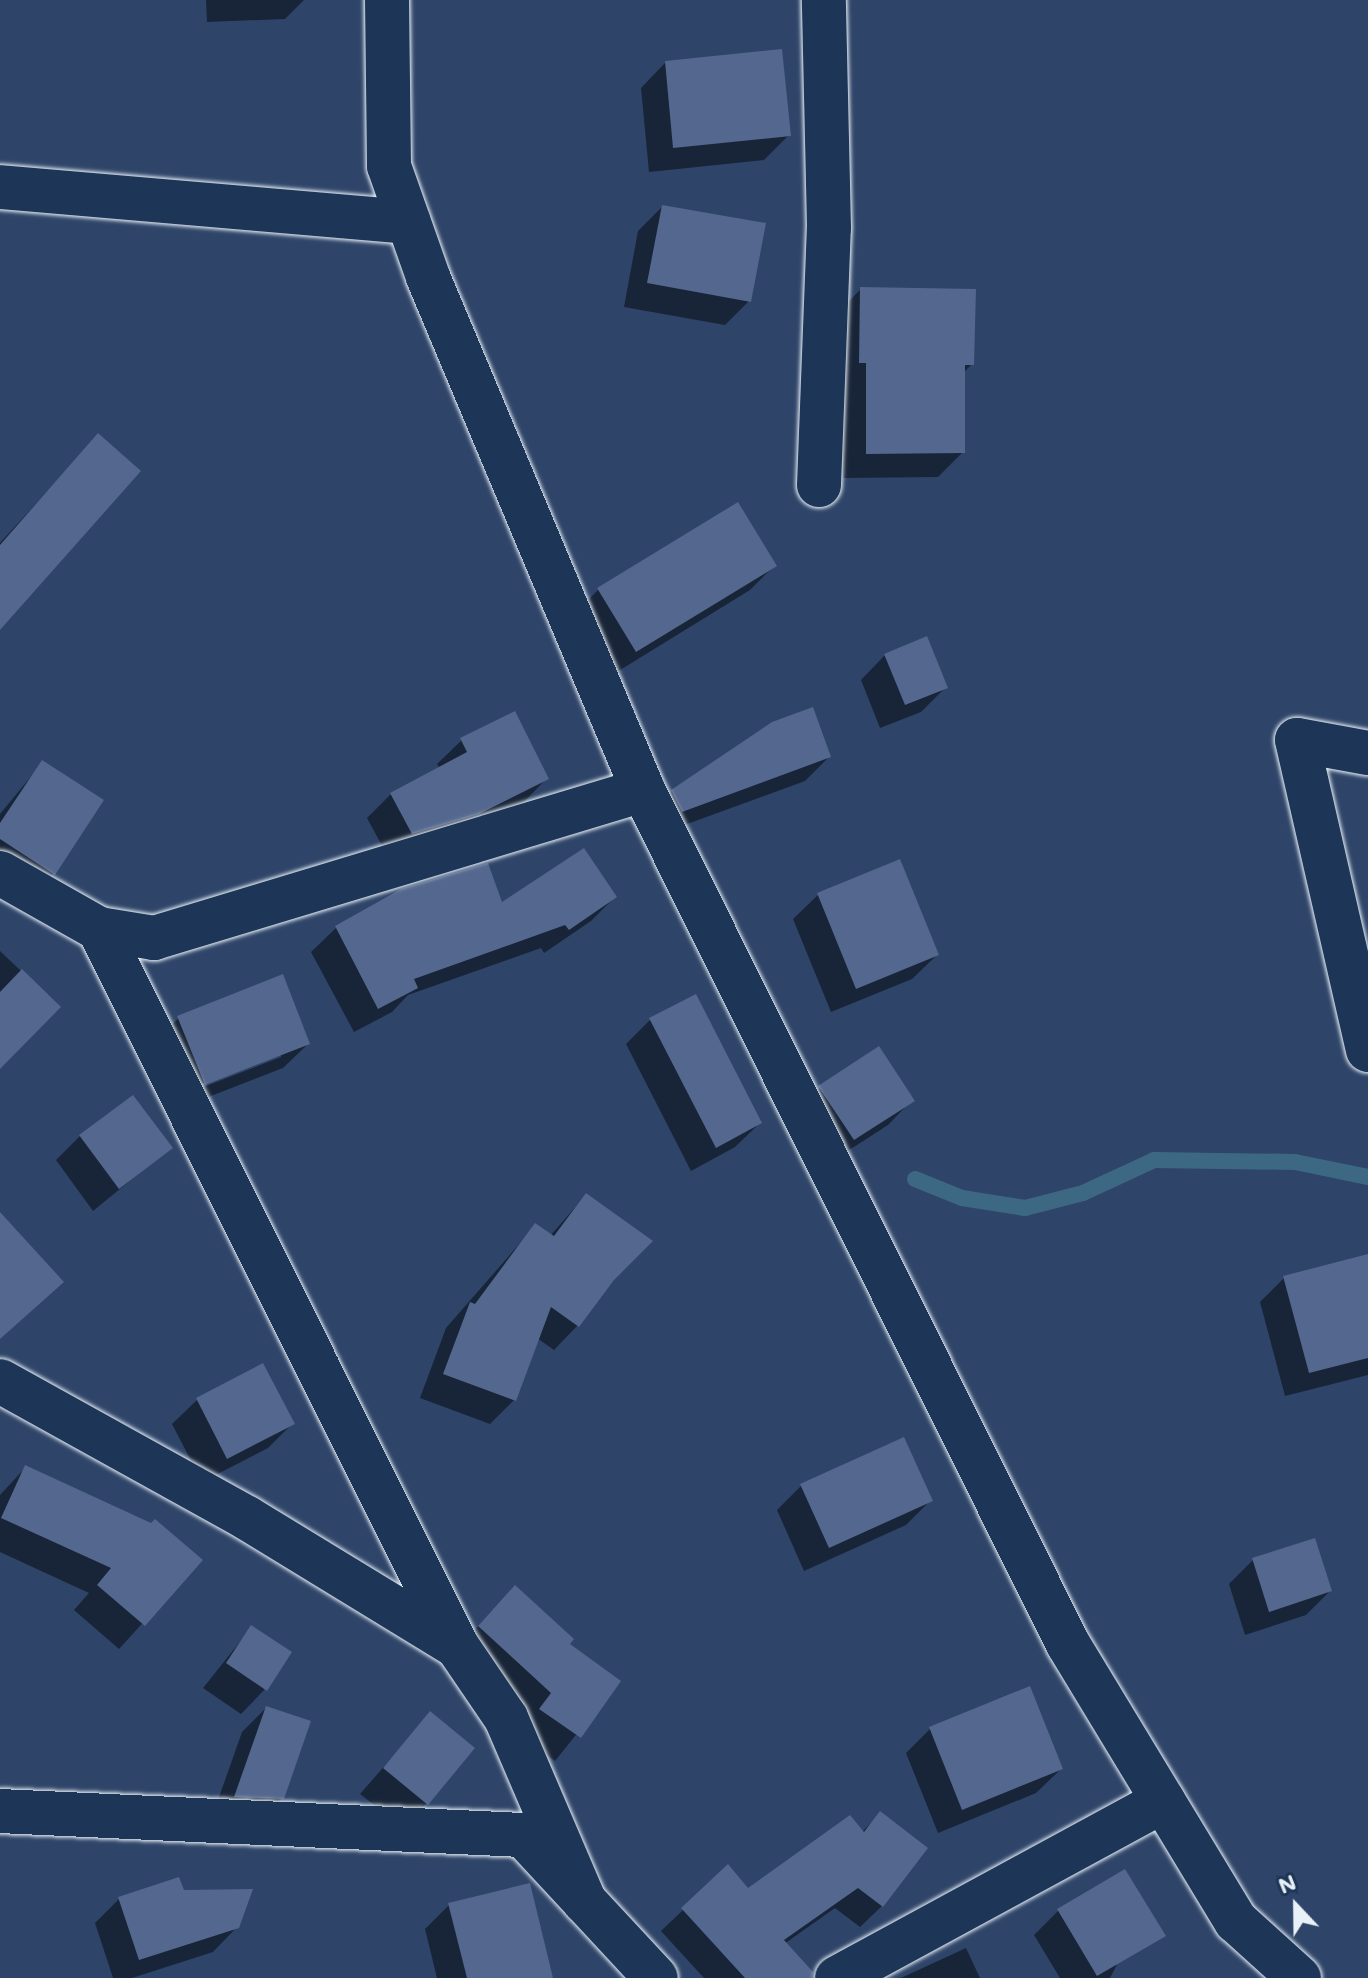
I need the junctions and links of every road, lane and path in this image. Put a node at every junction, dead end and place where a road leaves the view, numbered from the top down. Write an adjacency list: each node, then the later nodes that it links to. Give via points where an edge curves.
1 (387, 0): 4 (street, via 389,166)
2 (824, 0): 5 (street, via 829,228)
3 (0, 187): 4 (street)
4 (409, 222): 7 (street)
5 (819, 485)
6 (1368, 753): 10 (street, via 1297,740)
7 (643, 790): 9 (street, via 154,938); 13 (street, via 1068,1644)
8 (0, 873): 9 (street)
9 (99, 929): 12 (street)
10 (1368, 1050)
11 (0, 1381): 12 (street, via 247,1518)
12 (457, 1646): 15 (street, via 506,1718)
13 (1163, 1801): 17 (street); 18 (street, via 1236,1921)
14 (0, 1811): 15 (street, via 523,1835)
15 (585, 1902): 16 (street)
16 (656, 1978)
17 (837, 1978)
18 (1299, 1978)

